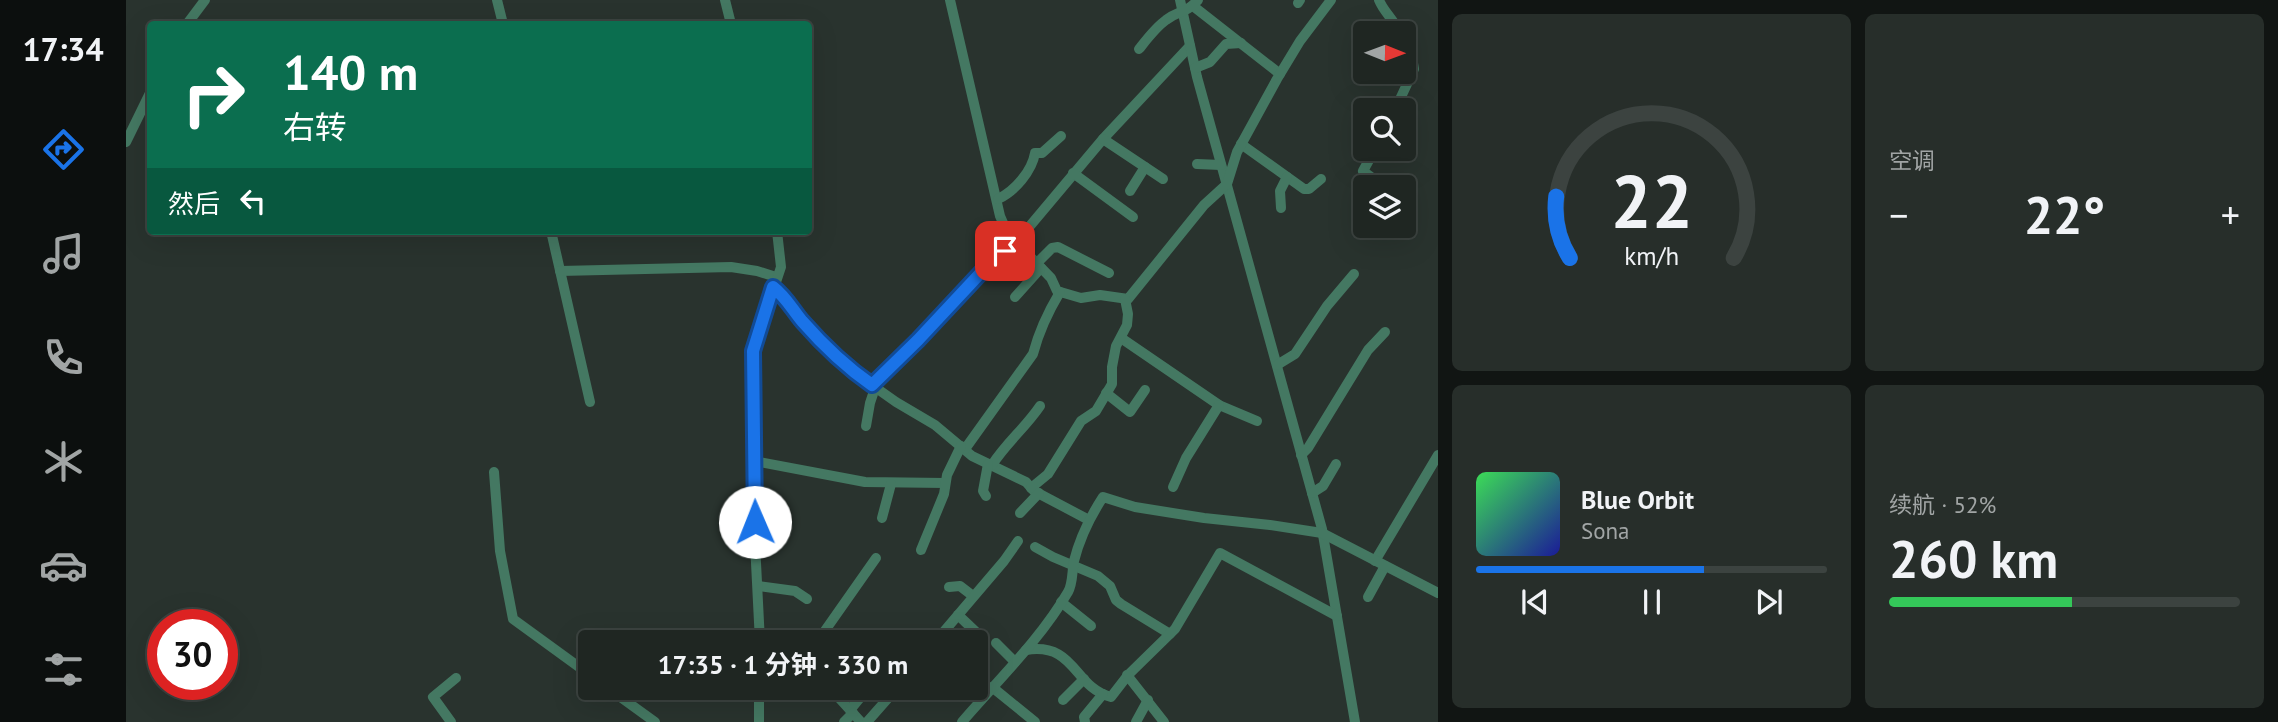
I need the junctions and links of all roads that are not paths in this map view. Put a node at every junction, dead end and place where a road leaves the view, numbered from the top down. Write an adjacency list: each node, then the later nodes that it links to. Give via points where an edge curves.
1 (205, 0): 10 (street)
2 (497, 0): 11 (street)
3 (725, 0): 12 (street)
4 (950, 0): 35 (street)
5 (1180, 0): 9 (street)
6 (1331, 0): 18 (street)
7 (1379, 0): 13 (street)
8 (1196, 3): 9 (street); 14 (street)
9 (1182, 12): 15 (street); 16 (street, via 1164,20)
10 (189, 21)
11 (502, 21)
12 (730, 21)
13 (1393, 21)
14 (1241, 43): 17 (street, via 1226,44 1210,62); 18 (street)
15 (1190, 46): 17 (street); 21 (street)
16 (1139, 49)
17 (1195, 68): 26 (street)
18 (1280, 74): 23 (street)
19 (147, 99): 22 (street)
20 (1061, 136): 35 (street, via 1042,153 1035,153 1032,169)
21 (1103, 139): 27 (street); 28 (street)
22 (126, 142)
23 (1241, 144): 30 (street); 33 (street)
24 (1368, 161): 29 (street, via 1363,171)
25 (1197, 164): 26 (street)
26 (1221, 165): 33 (street)
27 (1145, 167): 31 (street); 34 (street)
28 (1073, 173): 37 (street); 40 (street)
29 (1368, 175)
30 (1287, 177): 32 (street, via 1304,189); 36 (street, via 1280,191)
31 (1163, 179)
32 (1321, 180)
33 (1227, 184): 48 (street); 51 (street)
34 (1130, 191)
35 (998, 199): 40 (street, via 1002,222)
36 (1281, 208)
37 (1133, 217)
38 (552, 235): 42 (street)
39 (778, 235): 45 (street, via 782,264)
40 (1014, 237): 41 (street); 52 (street)
41 (1039, 265): 43 (street, via 1058,247); 46 (street); 47 (street)
42 (560, 271): 45 (street, via 731,268 757,271); 55 (street)
43 (1109, 273)
44 (1354, 274): 51 (street, via 1326,306 1295,354)
45 (775, 282): 52 (street, via 824,345); 63 (street, via 753,351)
46 (1060, 292): 48 (street, via 1081,298); 60 (street, via 1046,315 1033,354)
47 (1015, 297)
48 (1125, 299): 50 (street, via 1127,325)
49 (1385, 332): 61 (street, via 1368,350)
50 (1121, 338): 54 (street); 56 (street)
51 (1276, 365): 61 (street)
52 (874, 387): 59 (street); 60 (street, via 936,425)
53 (1145, 390): 54 (street, via 1130,412)
54 (1106, 393): 70 (street)
55 (590, 402)
56 (1219, 405): 58 (street); 69 (street)
57 (1040, 407): 64 (street)
58 (1257, 421)
59 (866, 426)
60 (963, 448): 64 (street); 67 (street)
61 (1301, 455): 71 (street)
62 (1438, 455): 81 (street)
63 (754, 461): 68 (street); 84 (street)
64 (990, 464): 70 (street); 72 (street, via 983,491)
65 (1336, 464): 71 (street, via 1323,486)
66 (494, 472): 102 (street, via 500,551 513,619)
67 (945, 483): 68 (street); 79 (street)
68 (891, 484): 74 (street)
69 (1173, 487)
70 (1035, 491): 73 (street); 75 (street)
71 (1312, 493): 76 (street)
72 (986, 496)
73 (1020, 513)
74 (882, 518)
75 (1088, 520): 76 (street, via 1103,497 1203,519); 82 (street)
76 (1322, 533): 81 (street); 92 (street)
77 (1018, 541): 87 (street)
78 (1035, 547): 82 (street)
79 (921, 550)
80 (876, 558): 95 (street)
81 (1375, 561): 83 (street)
82 (1073, 565): 90 (street, via 1070,589); 98 (street, via 1104,580 1121,604)
83 (1385, 566): 86 (street); 88 (street)
84 (758, 586): 89 (street, via 795,591); 94 (street)
85 (949, 587): 87 (street, via 960,586)
86 (1438, 593)
87 (973, 596): 91 (street)
88 (1368, 597)
89 (807, 598)
90 (1061, 602): 93 (street); 100 (street)
91 (958, 615): 96 (street); 97 (street)
92 (1337, 616): 98 (street, via 1220,553); 127 (street)
93 (1091, 626)
94 (760, 630)
95 (825, 630)
96 (945, 630)
97 (974, 630)
98 (1170, 634): 103 (street)
99 (996, 643): 101 (street)
100 (1026, 650): 101 (street); 105 (street, via 1051,650)
101 (1015, 662): 106 (street)
102 (578, 666)
103 (1127, 675): 107 (street, via 1111,697); 114 (street)
104 (456, 678): 116 (street, via 433,697)
105 (1084, 679): 107 (street); 113 (street)
106 (992, 687): 122 (street); 123 (street)
107 (1103, 694): 124 (street, via 1084,717)
108 (625, 700): 117 (street)
109 (759, 700): 118 (street)
110 (840, 700): 115 (street)
111 (860, 700): 115 (street)
112 (886, 700): 121 (street)
113 (1063, 700)
114 (1148, 700): 125 (street); 126 (street)
115 (851, 712): 119 (street); 120 (street)
116 (451, 722)
117 (655, 722)
118 (759, 722)
119 (844, 722)
120 (861, 722)
121 (867, 722)
122 (962, 722)
123 (1035, 722)
124 (1085, 722)
125 (1136, 722)
126 (1164, 722)
127 (1355, 722)

